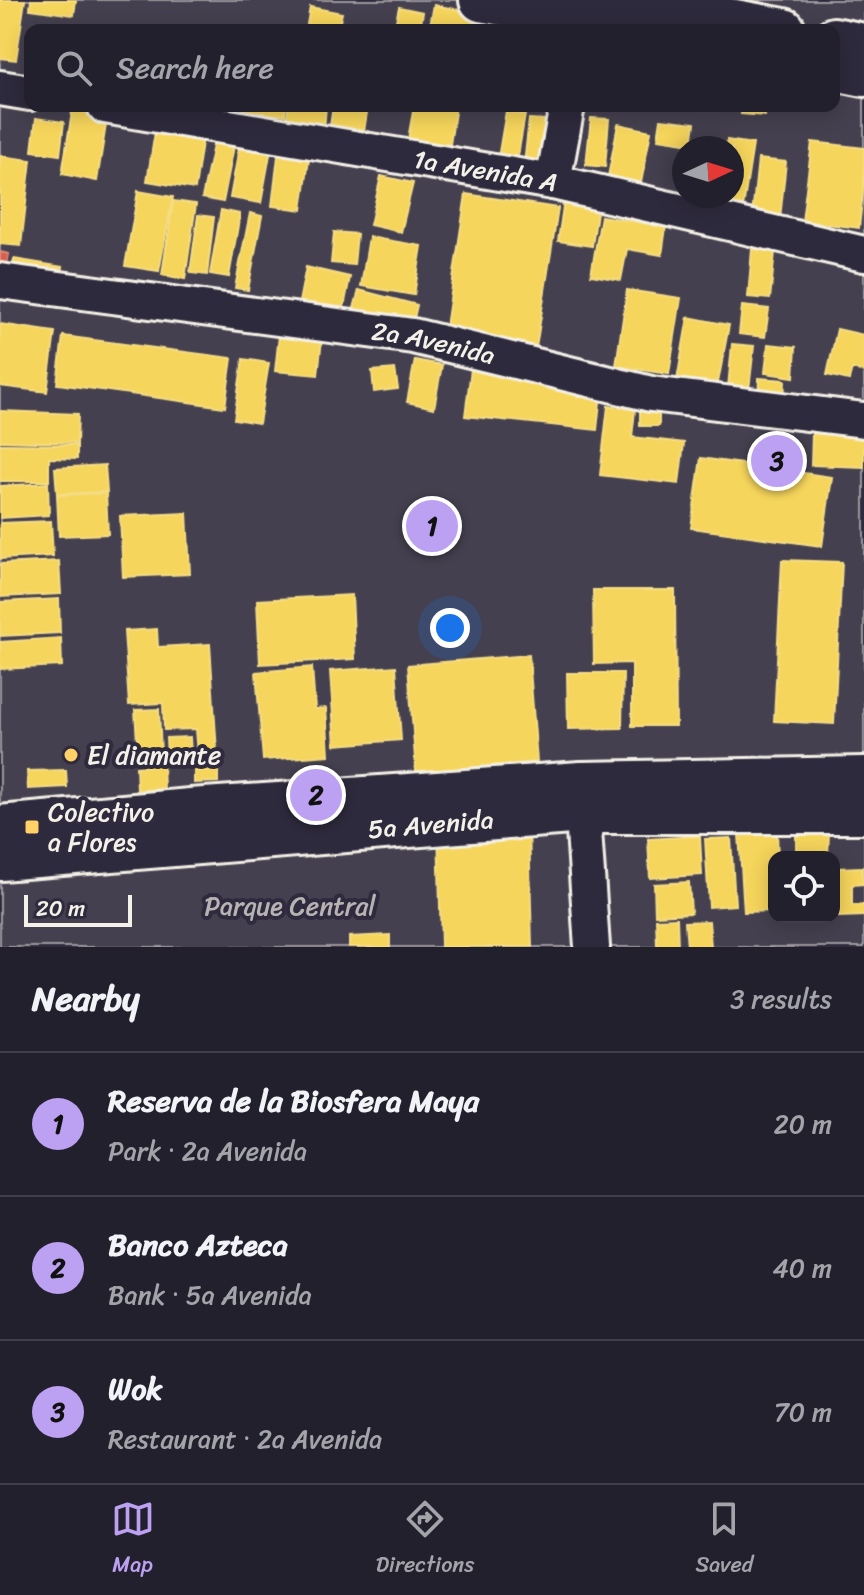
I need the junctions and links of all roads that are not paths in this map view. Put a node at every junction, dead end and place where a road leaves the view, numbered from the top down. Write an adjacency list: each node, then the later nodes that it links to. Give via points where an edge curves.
1 (481, 0): 3 (street)
2 (620, 0): 5 (street)
3 (584, 16): 4 (street)
4 (616, 24)
5 (751, 24)
6 (840, 40): 7 (street)
7 (864, 45)
8 (840, 70): 9 (street)
9 (864, 75)
10 (0, 88): 11 (street)
11 (24, 92)
12 (140, 112): 14 (street, 1a Avenida A)
13 (566, 112): 14 (street)
14 (553, 182): 15 (street, 1a Avenida A)
15 (864, 254)
16 (0, 281): 17 (street, 2a Avenida, via 413,336 651,394)
17 (864, 420)
18 (864, 778): 19 (street, 5a Avenida)
19 (789, 795): 20 (street, 5a Avenida); 21 (street, 5a Avenida)
20 (582, 798): 22 (street, 5a Avenida, via 191,810); 23 (street, 5a Avenida); 24 (street)
21 (864, 812)
22 (0, 827)
23 (0, 859)
24 (592, 947)

